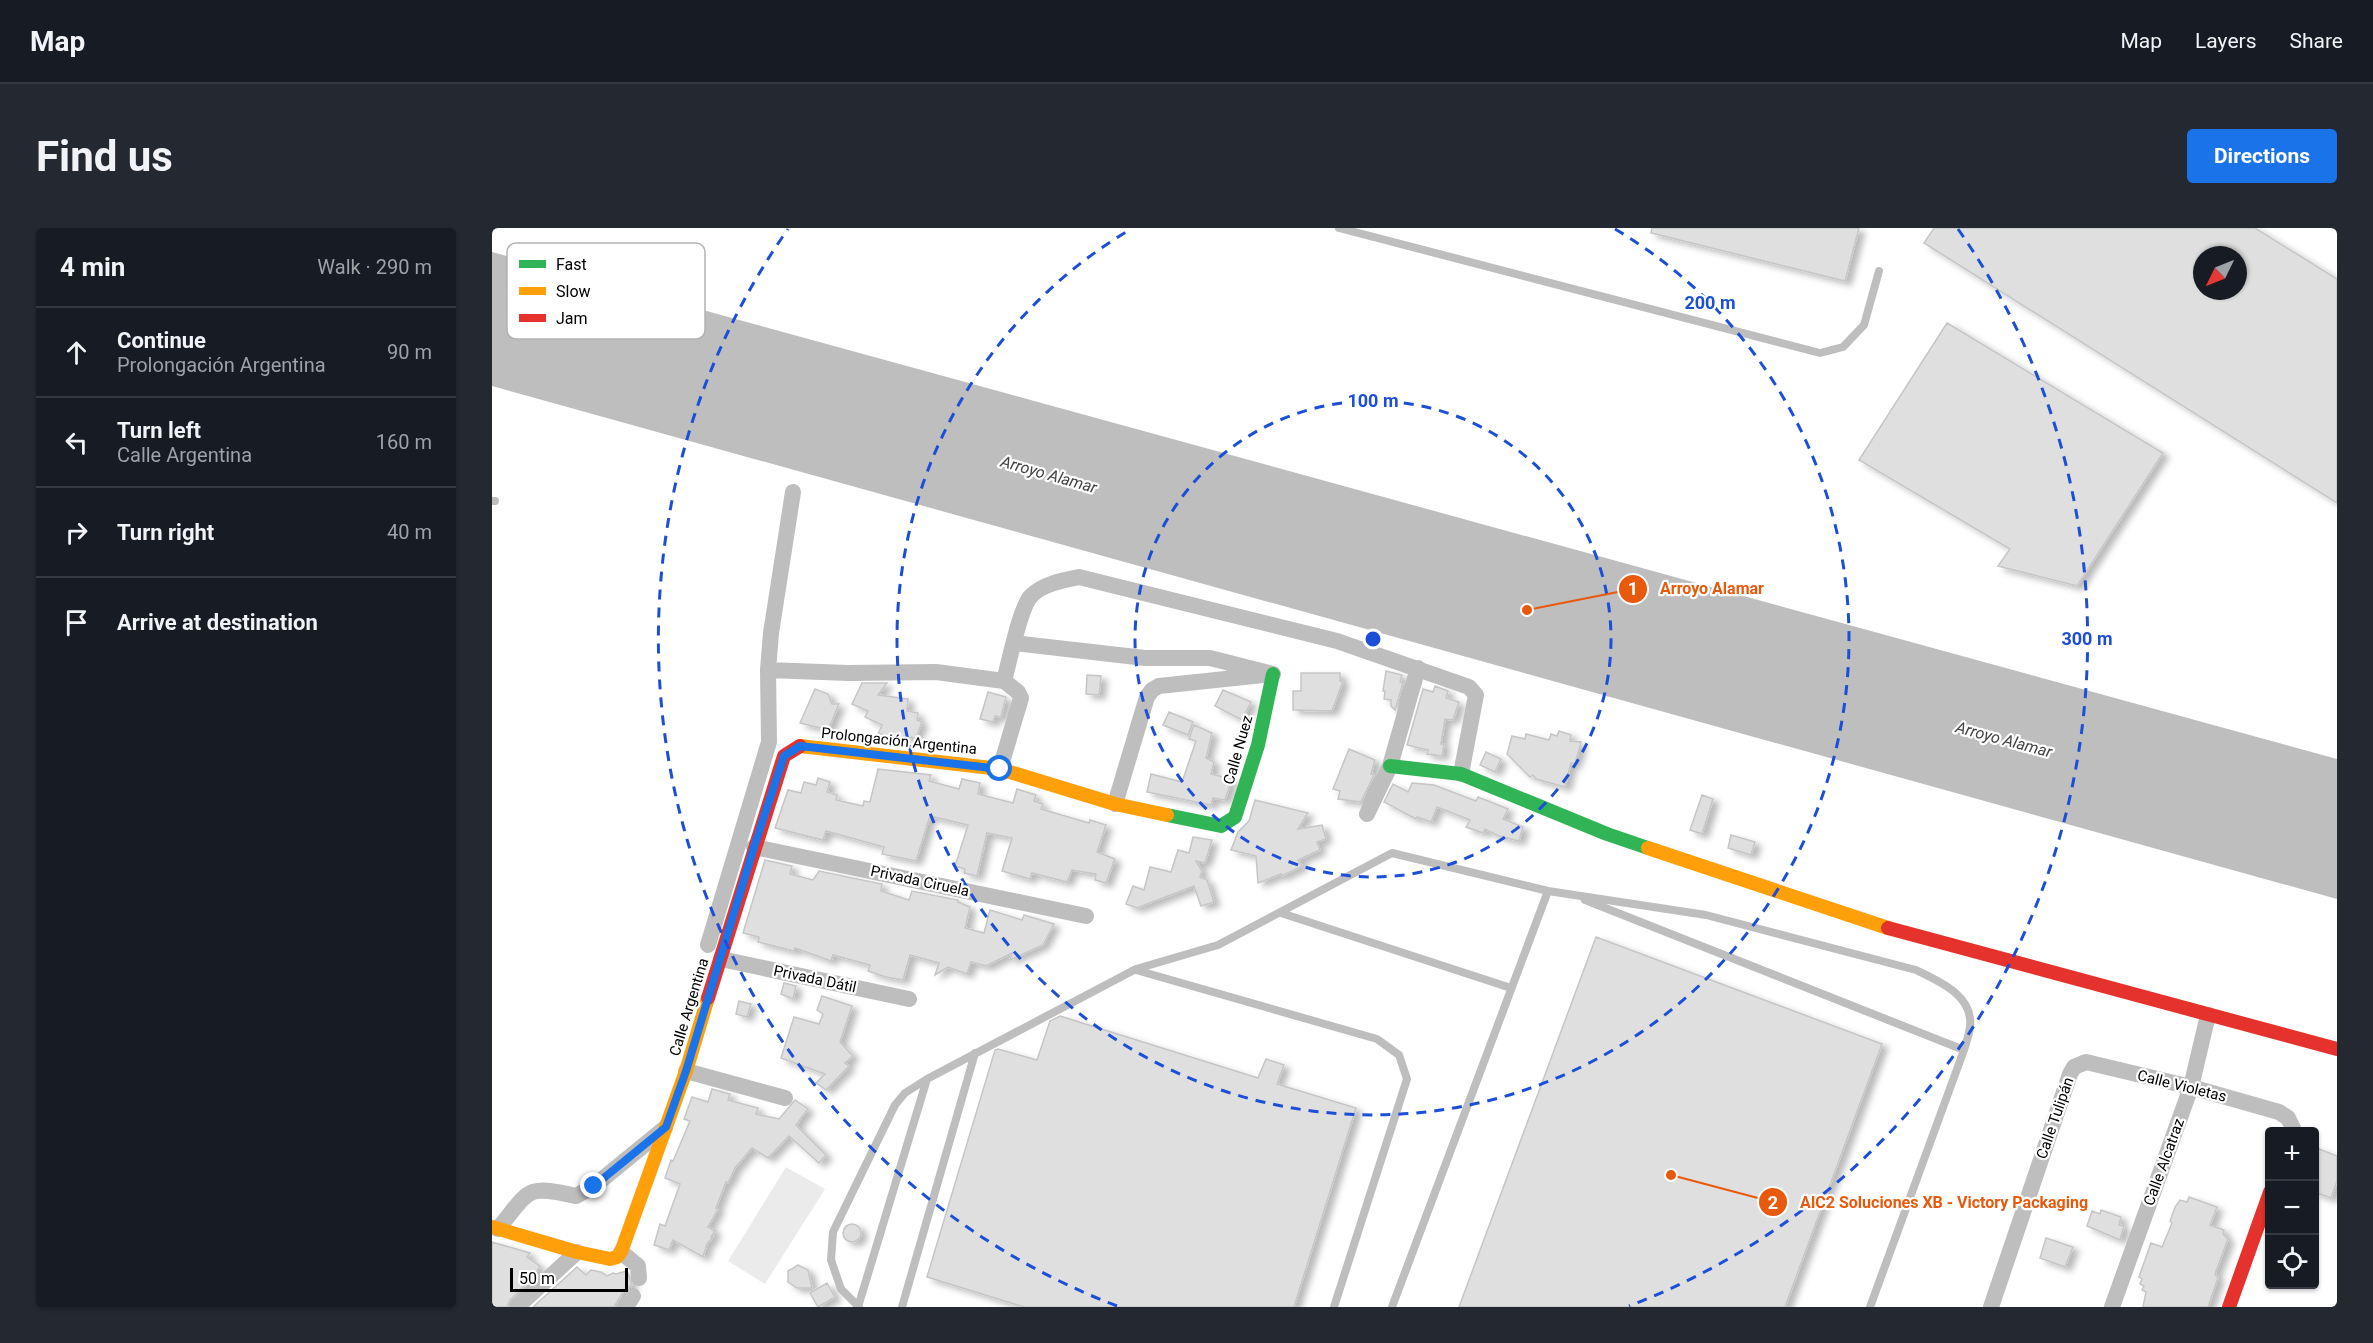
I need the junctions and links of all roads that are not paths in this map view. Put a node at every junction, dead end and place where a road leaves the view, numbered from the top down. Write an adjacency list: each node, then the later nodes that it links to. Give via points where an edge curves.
1 (1339, 228): 2 (lane, via 1820,353 1843,347 1864,325)
2 (1879, 272)
3 (793, 492): 6 (street)
4 (1014, 643): 5 (street, via 1031,596 1056,581 1079,578 1337,641); 7 (street, via 1145,658 1210,658); 8 (street)
5 (1418, 668): 11 (street); 13 (street, via 1469,687 1476,695)
6 (768, 670): 8 (street, via 936,672); 9 (street)
7 (1273, 674): 14 (street, via 1159,686 1152,690); 16 (street, Calle Nuez, via 1258,745 1235,817)
8 (1004, 681): 12 (street, via 1021,698)
9 (769, 742): 10 (street); 22 (street)
10 (788, 753): 12 (street, Prolongación Argentina, via 800,746); 17 (street, Calle Argentina)
11 (1390, 766): 13 (street); 15 (street)
12 (1000, 769): 14 (street, Prolongación Argentina)
13 (1461, 774): 27 (street, via 1607,834 1903,933)
14 (1115, 804): 16 (street, Prolongación Argentina)
15 (1367, 814)
16 (1221, 826)
17 (754, 847): 21 (street, Privada Ciruela); 23 (street, Calle Argentina)
18 (1548, 891): 19 (lane); 20 (lane, via 1392,853); 25 (lane)
19 (1570, 894): 29 (lane); 29 (lane, via 1706,915 1916,970 1946,984 1969,1011)
20 (1281, 913): 24 (lane, via 1218,945); 25 (lane)
21 (1086, 915)
22 (708, 945)
23 (721, 959): 26 (street, Privada Dátil); 32 (street, Calle Argentina)
24 (1136, 969): 30 (lane); 46 (lane, via 1377,1039 1399,1055 1407,1079)
25 (1511, 988): 47 (lane)
26 (909, 999)
27 (2208, 1015): 28 (street); 34 (street, Calle Alcatraz)
28 (2337, 1049)
29 (1964, 1050): 48 (lane)
30 (975, 1053): 33 (lane); 45 (lane)
31 (2074, 1067): 34 (street, Calle Violetas, via 2086,1062); 49 (street, Calle Tulipán)
32 (686, 1071): 35 (street); 37 (street, Calle Argentina)
33 (927, 1079): 44 (lane); 44 (lane, via 905,1093 895,1105 833,1232 831,1260 841,1289)
34 (2191, 1087): 36 (street, Calle Violetas, via 2279,1112); 50 (street, Calle Alcatraz)
35 (784, 1098)
36 (2290, 1125)
37 (666, 1127): 39 (street, via 594,1186 576,1196 535,1189); 41 (street, Calle Argentina)
38 (2265, 1206): 51 (street)
39 (495, 1228): 40 (street)
40 (577, 1252): 41 (street); 43 (street)
41 (616, 1255): 42 (street, via 638,1266)
42 (639, 1278)
43 (517, 1307)
44 (859, 1307)
45 (902, 1307)
46 (1334, 1307)
47 (1392, 1307)
48 (1869, 1307)
49 (1991, 1307)
50 (2112, 1307)
51 (2229, 1307)

